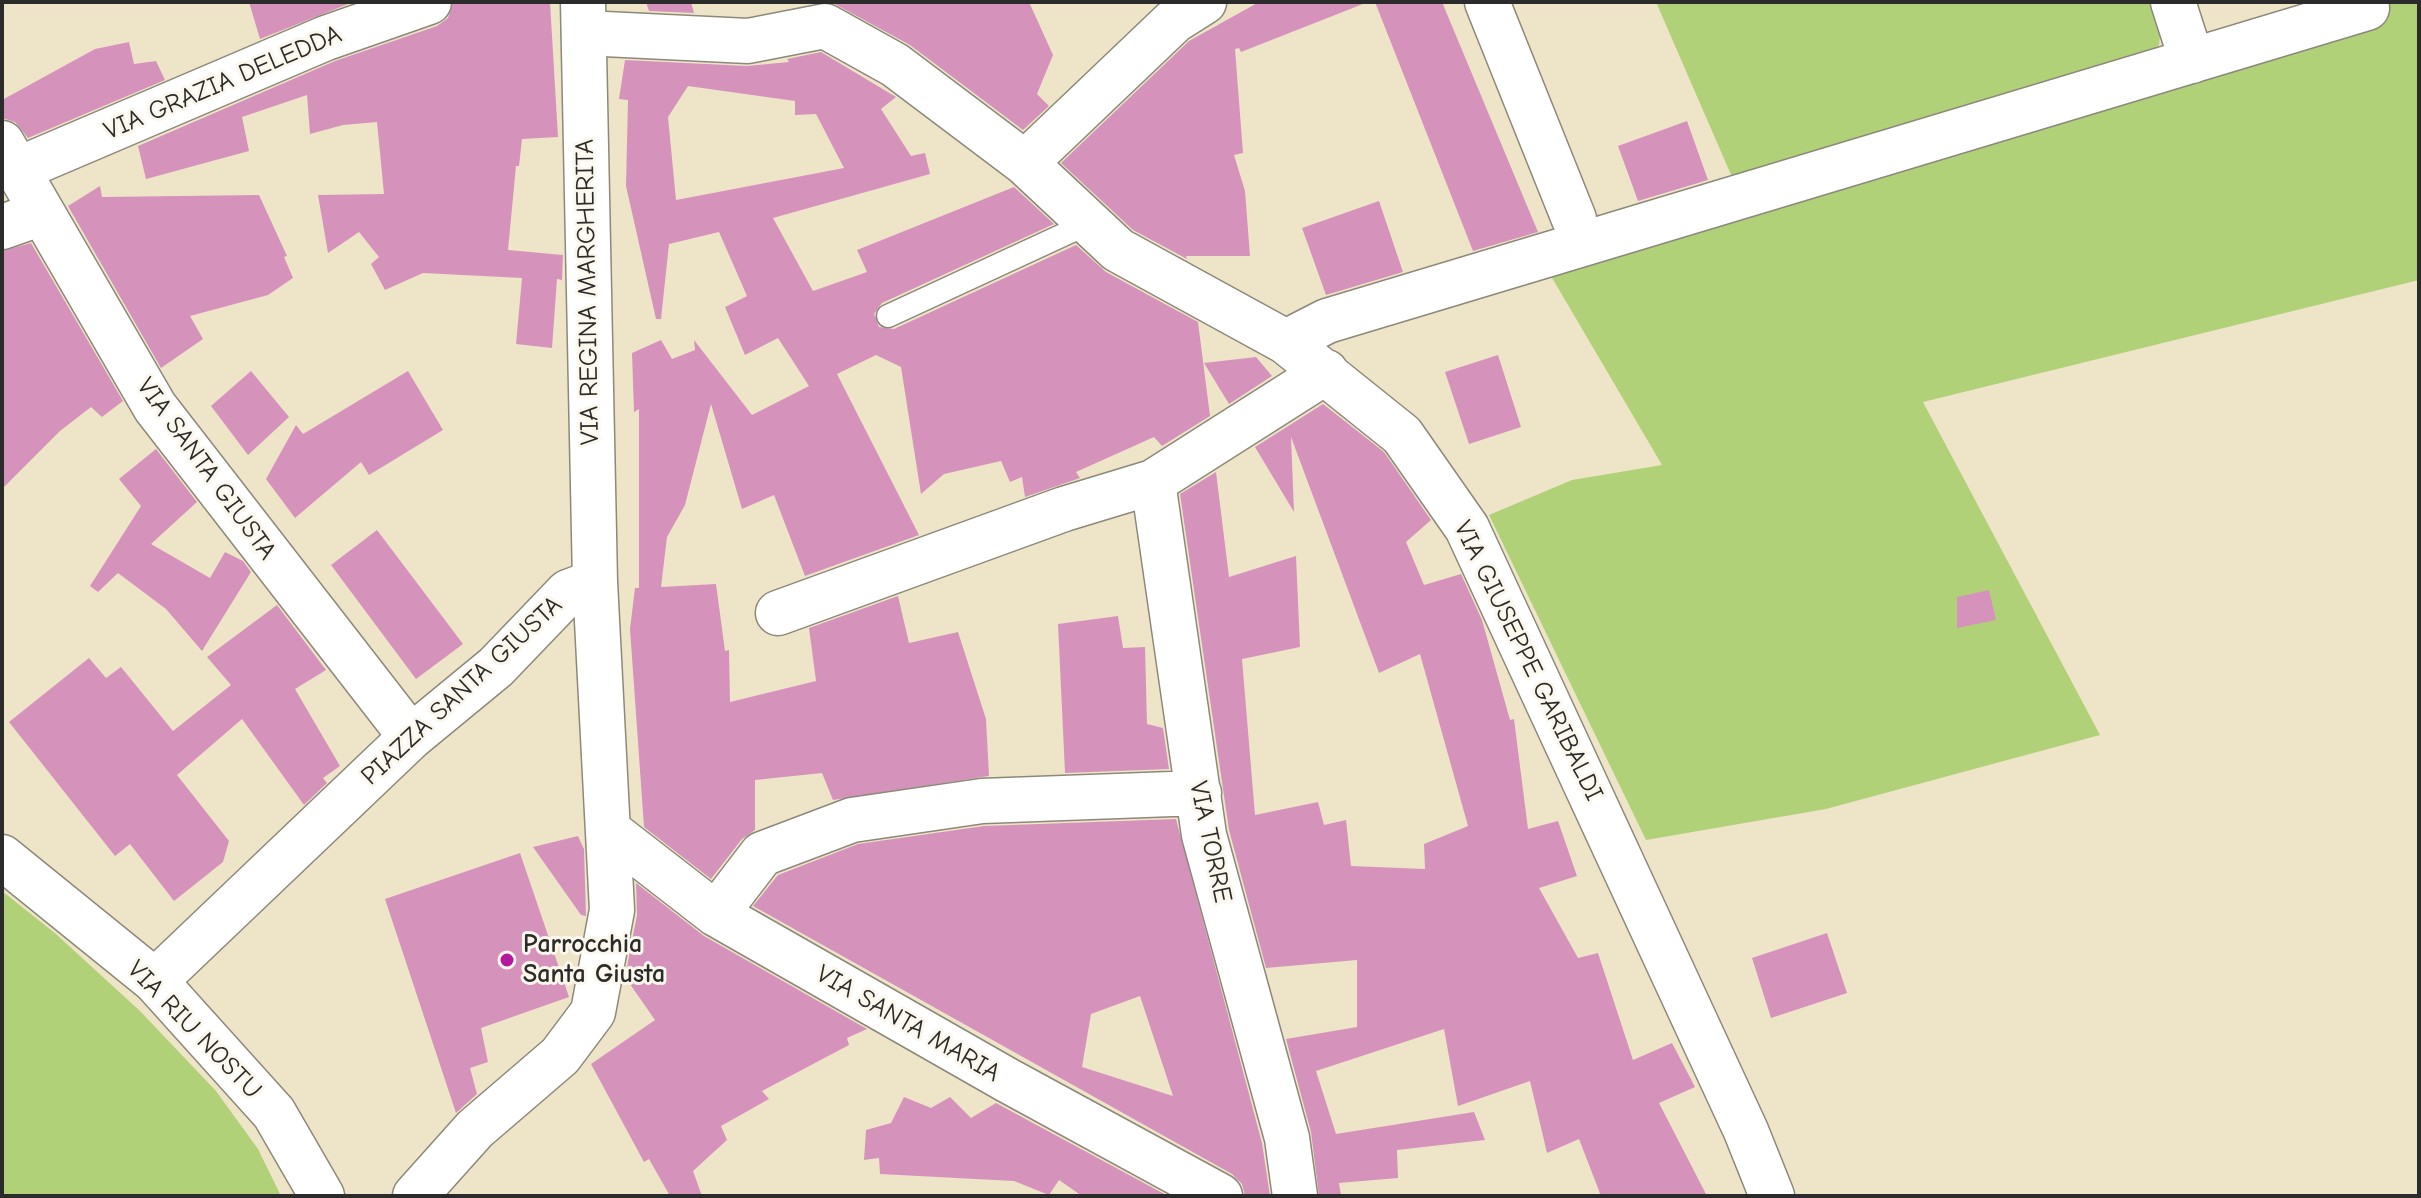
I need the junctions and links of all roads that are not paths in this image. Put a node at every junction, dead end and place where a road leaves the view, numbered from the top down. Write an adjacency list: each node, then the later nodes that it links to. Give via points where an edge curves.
1 (429, 2): 8 (street, VIA GRAZIA DELEDDA)
2 (1204, 2): 9 (street, via 1174,21)
3 (1487, 2): 11 (street)
4 (2173, 2): 7 (street)
5 (2367, 8): 7 (street)
6 (584, 17): 9 (street, VIA GIUSEPPE GARIBALDI, via 748,41 825,26 895,65); 18 (street, VIA REGINA MARGHERITA)
7 (2192, 61): 15 (street, via 1327,321)
8 (10, 156): 10 (street, VIA SANTA GIUSTA)
9 (1025, 163): 12 (street, VIA GIUSEPPE GARIBALDI)
10 (42, 213): 13 (street); 20 (street, VIA SANTA GIUSTA, via 155,407)
11 (1574, 219)
12 (1089, 223): 14 (lane); 15 (street, VIA GIUSEPPE GARIBALDI, via 1118,250)
13 (2, 227)
14 (888, 316)
15 (1286, 342): 16 (street, VIA GIUSEPPE GARIBALDI)
16 (1326, 372): 17 (street); 30 (street, VIA GIUSEPPE GARIBALDI, via 1402,435 1467,528)
17 (1153, 482): 19 (street); 21 (street, VIA TORRE)
18 (595, 582): 20 (street, PIAZZA SANTA GIUSTA, via 568,592 496,667); 22 (street, PIAZZA SANTA GIUSTA)
19 (778, 613)
20 (411, 737): 25 (street, PIAZZA SANTA GIUSTA)
21 (1199, 793): 24 (street, via 982,801 852,820 762,854); 29 (street, VIA TORRE, via 1204,835 1287,1138)
22 (609, 831): 24 (street, VIA SANTA MARIA); 27 (street, PIAZZA SANTA GIUSTA, via 612,910 593,1012 560,1056 475,1129)
23 (2, 857): 25 (street, VIA RIU NOSTU)
24 (716, 914): 28 (street, VIA SANTA MARIA)
25 (155, 981): 26 (street, VIA RIU NOSTU, via 274,1113)
26 (322, 1196)
27 (415, 1196)
28 (1220, 1196)
29 (1295, 1196)
30 (1772, 1196)

